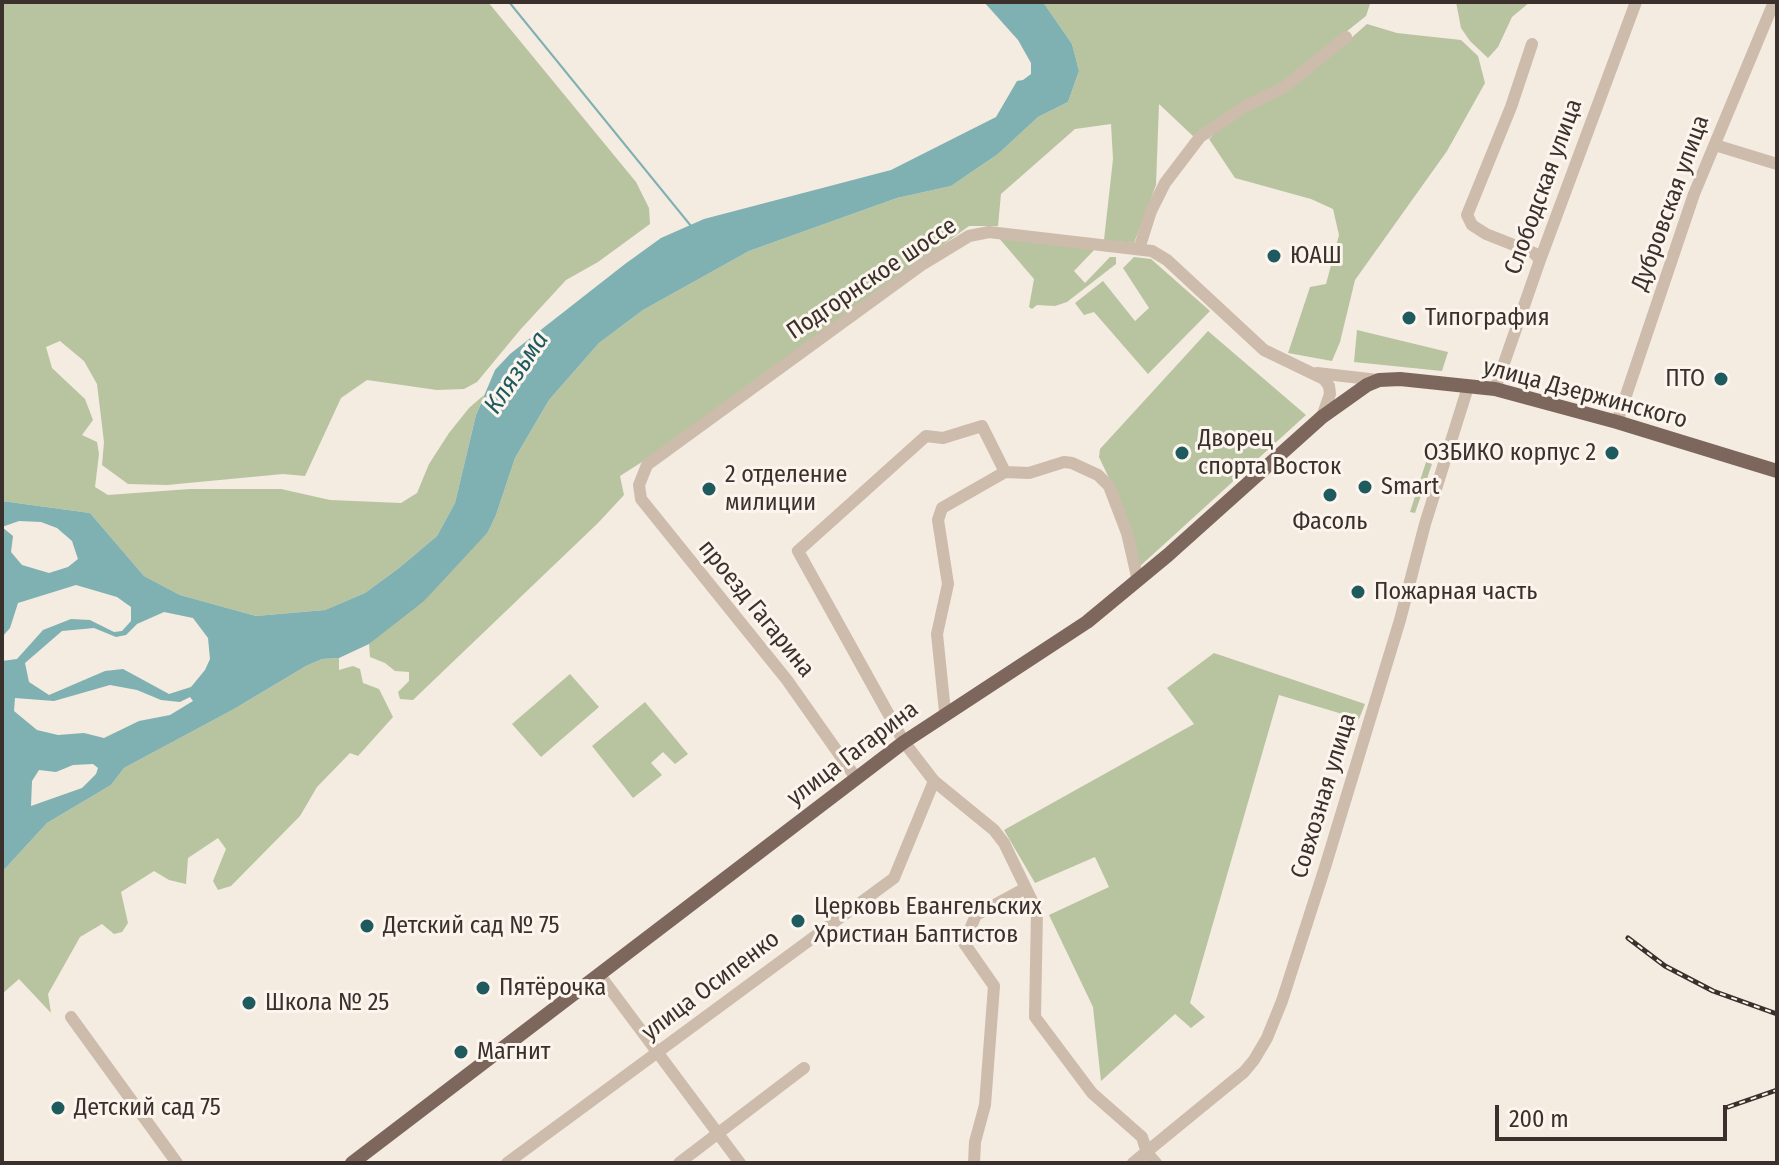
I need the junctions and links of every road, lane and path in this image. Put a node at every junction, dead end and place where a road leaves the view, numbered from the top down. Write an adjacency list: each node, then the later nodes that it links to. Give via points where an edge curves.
1 (1636, 2): 8 (street, Слободская улица)
2 (1774, 2): 5 (street, Дубровская улица)
3 (1346, 37): 7 (street, via 1283,88 1200,137 1165,183)
4 (1532, 44): 8 (street, via 1467,215 1486,234)
5 (1715, 145): 6 (street); 16 (street, Дубровская улица)
6 (1777, 164)
7 (1139, 249): 9 (street, Подгорнское шоссе, via 1167,260 1264,350); 17 (street, Подгорнское шоссе, via 989,232 969,236 863,306)
8 (1540, 260): 13 (street, Слободская улица)
9 (1302, 371): 10 (street); 15 (street, via 1329,386)
10 (1337, 375): 11 (street); 14 (street, via 1345,389)
11 (1379, 380): 12 (main road, улица Дзержинского); 14 (main road, улица Гагарина)
12 (1468, 387): 13 (main road, улица Дзержинского); 31 (street, Совхозная улица, via 1326,864 1267,1038 1244,1072)
13 (1495, 389): 16 (main road, улица Дзержинского)
14 (1337, 406): 15 (main road, улица Гагарина)
15 (1322, 417): 20 (main road, улица Гагарина)
16 (1617, 422): 18 (main road, улица Дзержинского)
17 (647, 465): 23 (street, проезд Гагарина, via 639,485 641,499 787,680)
18 (1777, 471)
19 (1005, 472): 20 (street, via 1029,473 1064,462 1098,475 1120,511); 21 (street, via 942,508 938,520 948,584 937,634); 22 (street, via 982,426 943,438 926,436 798,551)
20 (1138, 581): 21 (main road, улица Гагарина, via 1087,622)
21 (945, 712): 22 (main road, улица Гагарина)
22 (904, 742): 23 (main road, улица Гагарина); 24 (street)
23 (856, 778): 26 (main road, улица Гагарина)
24 (934, 781): 25 (street, via 994,830); 28 (street, улица Осипенко, via 894,878)
25 (1024, 889): 31 (street, via 1037,911 1035,1017 1092,1093 1142,1137); 37 (street, via 976,915 964,943 994,986 985,1105)
26 (599, 974): 28 (street); 33 (main road, улица Гагарина)
27 (71, 1017): 32 (street)
28 (658, 1052): 30 (street); 34 (street, улица Осипенко)
29 (804, 1068): 30 (street)
30 (719, 1135): 35 (street); 36 (street)
31 (1151, 1158): 38 (street, Совхозная улица)
32 (177, 1163)
33 (352, 1163)
34 (507, 1163)
35 (679, 1163)
36 (740, 1163)
37 (974, 1163)
38 (1133, 1163)

